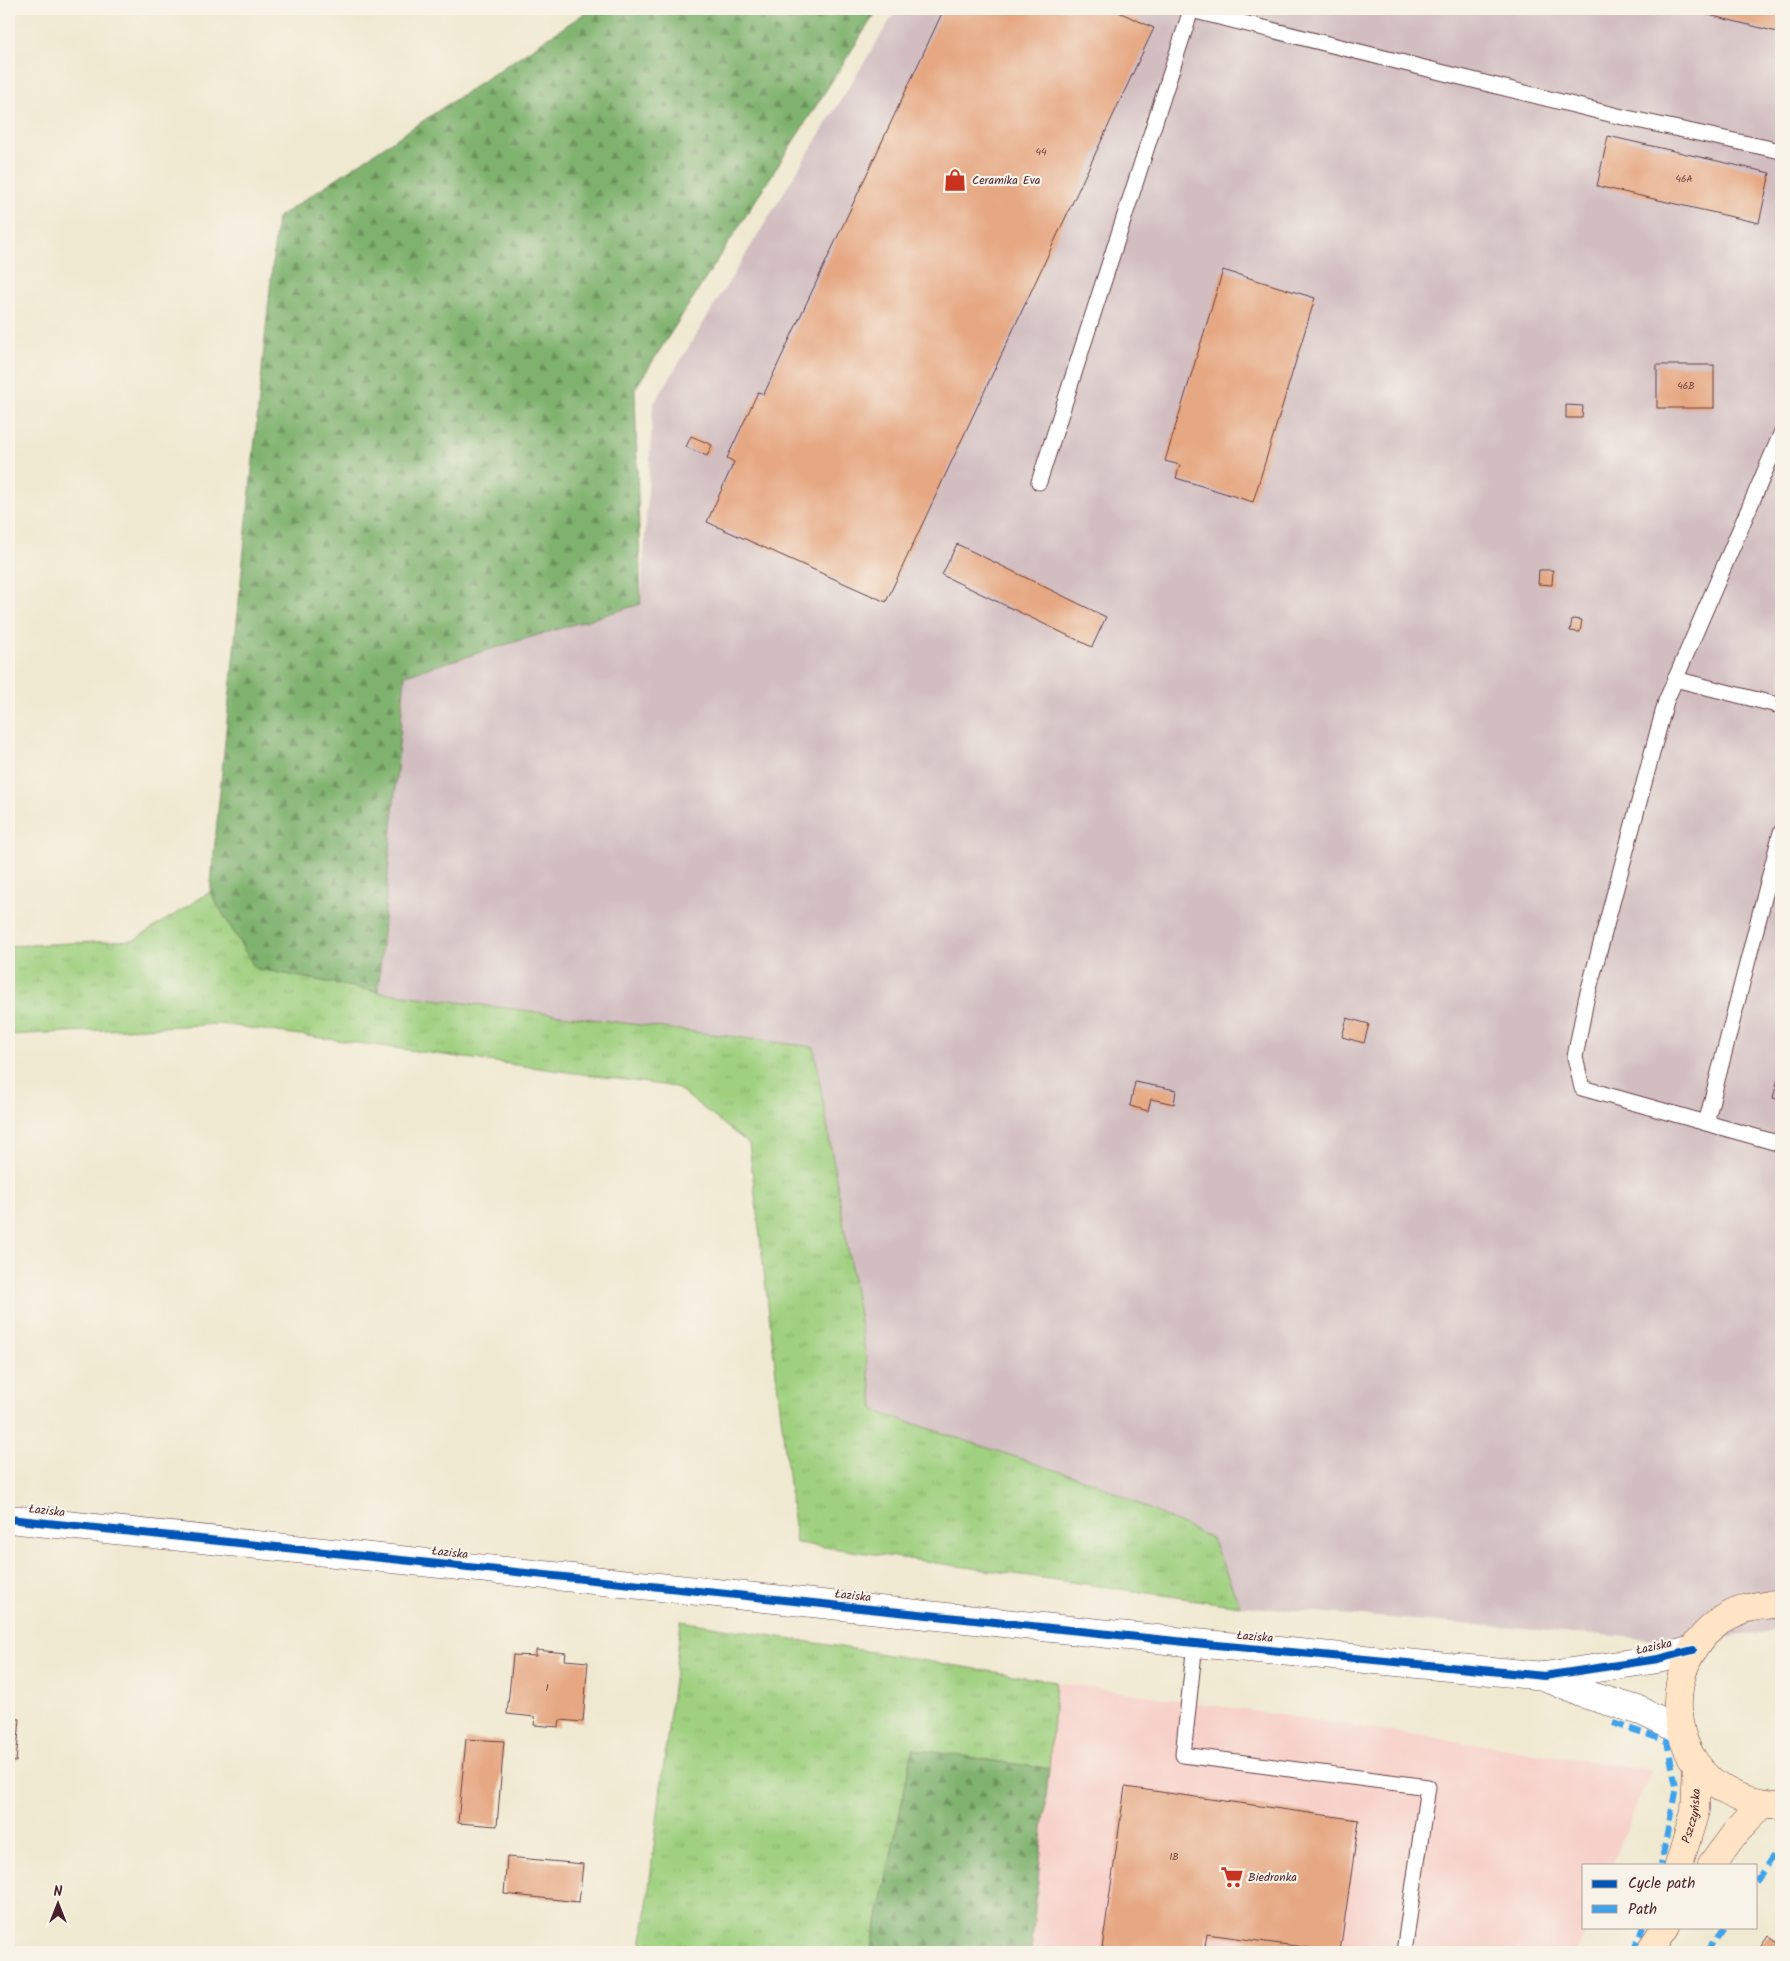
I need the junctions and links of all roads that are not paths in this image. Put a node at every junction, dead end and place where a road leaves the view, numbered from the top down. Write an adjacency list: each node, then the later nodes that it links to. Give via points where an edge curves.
1 (1781, 151): 3 (lane, via 1618,116 1191,10)
2 (1781, 434): 4 (lane)
3 (1039, 482)
4 (1676, 679): 5 (lane); 7 (lane, via 1666,700 1586,1000 1575,1057 1582,1088)
5 (1781, 706)
6 (1781, 832): 7 (lane)
7 (1706, 1123): 8 (lane)
8 (1781, 1144)
9 (9, 1519): 11 (street, Łaziska)
10 (1781, 1604): 12 (main road, via 1739,1612 1706,1634)
11 (1195, 1642): 13 (street, Łaziska); 19 (lane, via 1183,1755 1428,1787)
12 (1693, 1650): 13 (street, Łaziska, via 1658,1659); 14 (main road, via 1681,1675 1677,1703)
13 (1544, 1676): 14 (street, Łaziska, via 1581,1693 1641,1711)
14 (1680, 1730): 15 (main road)
15 (1697, 1765): 16 (main road, via 1715,1784 1737,1798); 17 (main road, Pszczyńska, via 1695,1811)
16 (1772, 1805): 18 (main road, via 1737,1831)
17 (1679, 1864)
18 (1713, 1864)
19 (1404, 1952)

